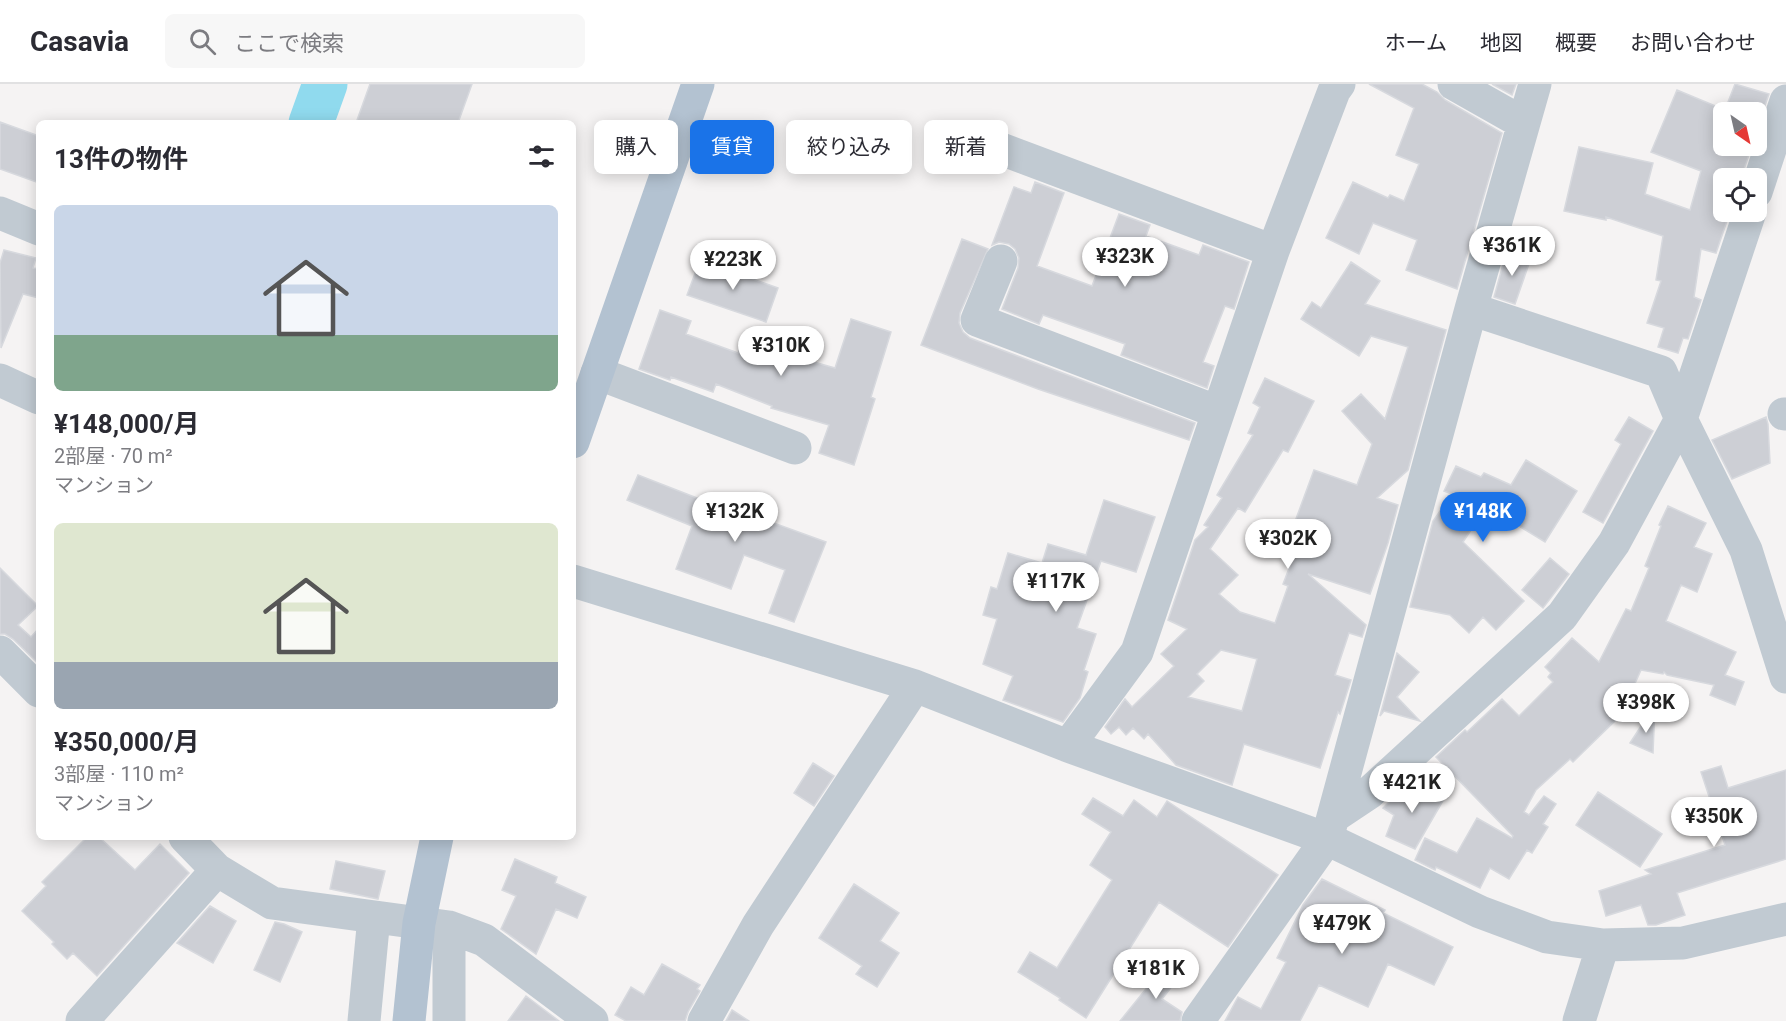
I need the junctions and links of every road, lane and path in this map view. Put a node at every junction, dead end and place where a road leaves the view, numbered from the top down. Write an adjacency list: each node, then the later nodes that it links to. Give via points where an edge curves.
1 (698, 84): 15 (main road)
2 (1339, 84): 12 (street)
3 (1454, 84): 6 (street)
4 (1534, 84): 6 (street)
5 (1786, 101): 8 (street)
6 (1523, 123): 14 (street)
7 (1008, 152): 12 (street)
8 (1764, 168)
9 (0, 213): 11 (street)
10 (1747, 222): 19 (street)
11 (36, 228)
12 (1273, 251): 18 (street)
13 (1001, 261): 18 (street, via 977,320)
14 (1471, 309): 19 (street, via 1661,372); 28 (street)
15 (597, 373): 20 (main road); 21 (street)
16 (0, 380): 17 (street)
17 (36, 397)
18 (1218, 411): 27 (street, via 1137,652)
19 (1682, 419): 24 (street, via 1746,550); 28 (street, via 1614,543 1563,616)
20 (576, 433)
21 (795, 448)
22 (576, 583): 25 (street)
23 (0, 652): 26 (street)
24 (1786, 677)
25 (915, 686): 27 (street); 41 (street, via 758,925)
26 (36, 688)
27 (1068, 746): 28 (street)
28 (1330, 828): 35 (street, via 1480,912 1547,937); 42 (street)
29 (188, 840): 31 (street)
30 (437, 840): 34 (main road)
31 (217, 870): 32 (street, via 272,903); 36 (street)
32 (374, 917): 34 (street); 37 (street)
33 (1786, 919): 35 (street, via 1683,943)
34 (434, 925): 38 (main road); 39 (street); 40 (street, via 484,940)
35 (1604, 945): 43 (street)
36 (82, 1021)
37 (364, 1021)
38 (410, 1021)
39 (449, 1021)
40 (592, 1021)
41 (704, 1021)
42 (1198, 1021)
43 (1579, 1021)

